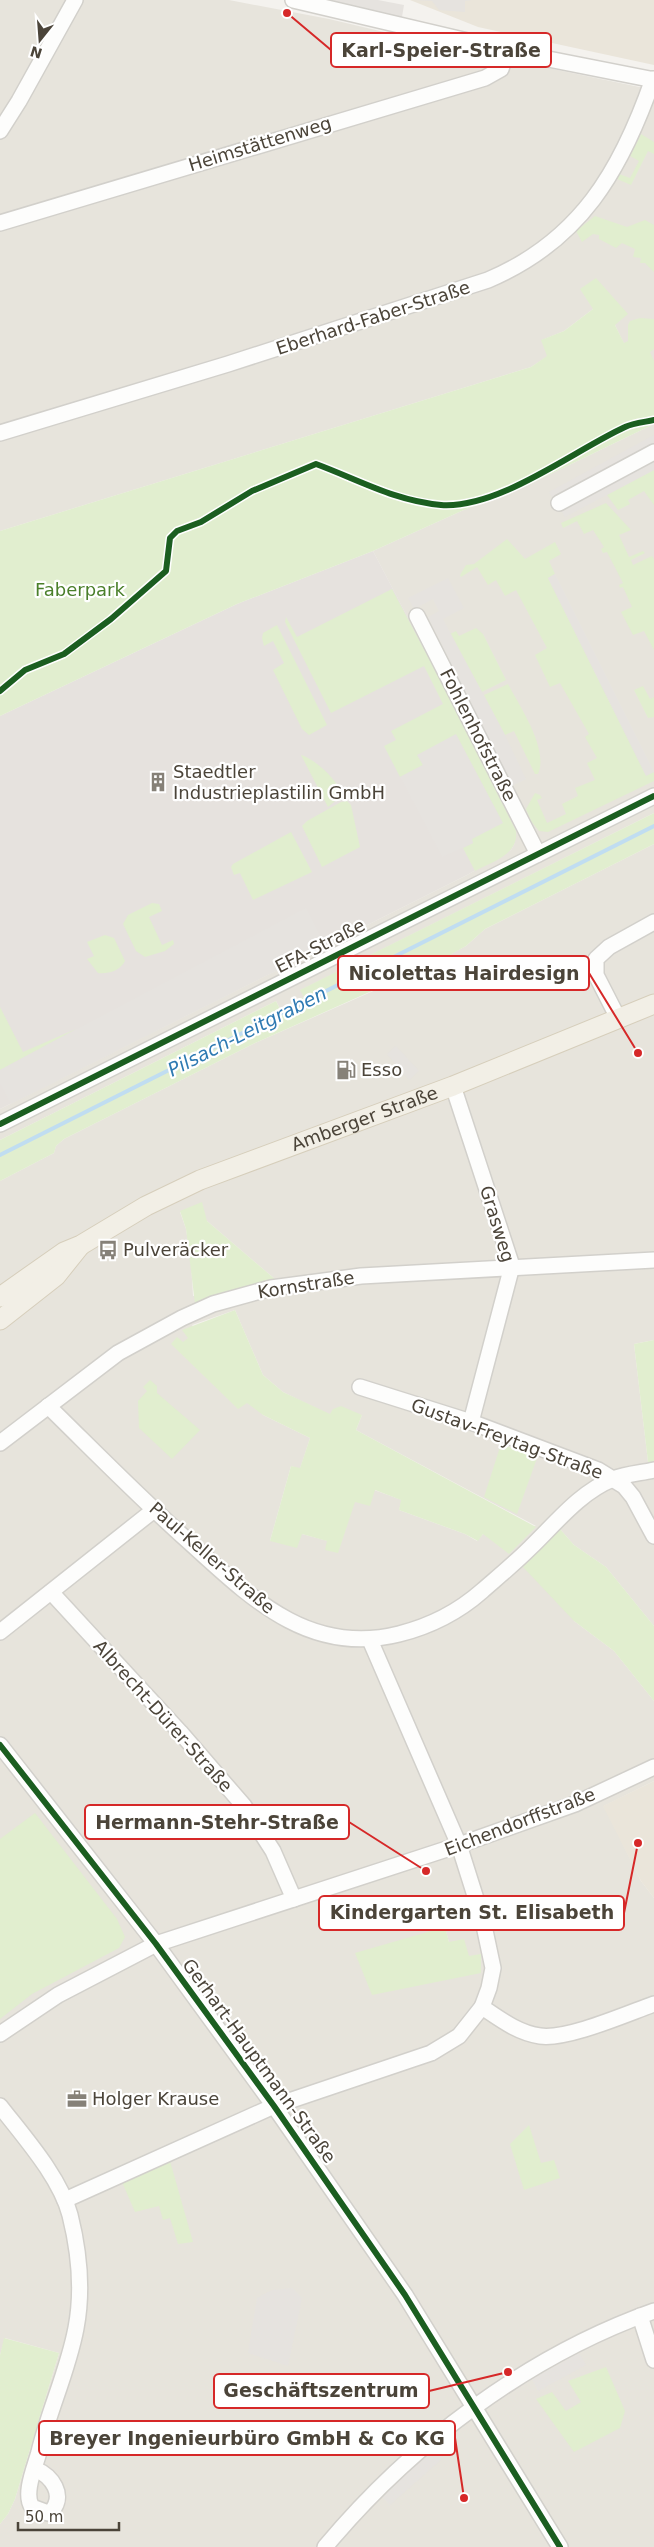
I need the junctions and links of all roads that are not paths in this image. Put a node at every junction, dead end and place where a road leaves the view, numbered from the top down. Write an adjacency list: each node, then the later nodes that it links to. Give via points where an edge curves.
1 (75, 0): 5 (street)
2 (293, 0): 3 (street)
3 (507, 50): 4 (street); 6 (street, Heimstättenweg, via 501,69 485,78)
4 (654, 80): 7 (street, Eberhard-Faber-Straße, via 636,124 605,183 566,230 525,263 488,280 405,307)
5 (0, 131)
6 (0, 223)
7 (0, 433)
8 (654, 452): 9 (street)
9 (559, 503)
10 (417, 616): 12 (street, Fohlenhofstraße)
11 (654, 796): 12 (street, EFA-Straße)
12 (538, 854): 17 (street, EFA-Straße)
13 (654, 922): 15 (street, via 608,947 596,959 596,975)
14 (652, 1008): 15 (main road, Amberger Straße)
15 (618, 1018): 16 (main road, Amberger Straße)
16 (453, 1086): 18 (main road, Amberger Straße, via 207,1177 132,1214); 20 (street, Grasweg)
17 (0, 1124)
18 (81, 1245): 21 (main road, Amberger Straße, via 53,1258); 22 (main road, Amberger Straße, via 56,1276)
19 (654, 1260): 20 (street, Kornstraße)
20 (512, 1266): 24 (street, Kornstraße, via 321,1280 271,1288 213,1304 118,1353); 25 (street, Grasweg)
21 (0, 1297)
22 (0, 1320)
23 (360, 1387): 25 (street, Gustav-Freytag-Straße)
24 (48, 1406): 26 (street, Kornstraße); 29 (street, Paul-Keller-Straße)
25 (472, 1422): 28 (street, Gustav-Freytag-Straße)
26 (0, 1443)
27 (654, 1470): 28 (street, Paul-Keller-Straße)
28 (614, 1478): 30 (street, Gustav-Freytag-Straße, via 633,1497); 33 (street, Paul-Keller-Straße, via 566,1512 528,1550 457,1611 416,1630)
29 (154, 1510): 31 (street); 33 (street, Paul-Keller-Straße, via 272,1613 322,1634)
30 (654, 1536)
31 (51, 1592): 32 (street); 37 (street, Albrecht-Dürer-Straße, via 238,1799 273,1851)
32 (0, 1632)
33 (370, 1640): 36 (street)
34 (0, 1745): 38 (street, Gerhart-Hauptmann-Straße)
35 (654, 1767): 36 (street, Eichendorffstraße, via 575,1804)
36 (459, 1846): 37 (street, Eichendorffstraße); 40 (street, via 491,1952 490,1988)
37 (294, 1899): 38 (street, Eichendorffstraße)
38 (156, 1944): 41 (street, Eichendorffstraße, via 58,1995); 43 (street, Gerhart-Hauptmann-Straße)
39 (654, 2004): 40 (street, via 573,2031 541,2036 519,2031)
40 (482, 2007): 43 (street, via 459,2036 432,2053)
41 (0, 2034)
42 (0, 2106): 44 (street)
43 (274, 2106): 44 (street); 47 (street, Gerhart-Hauptmann-Straße, via 405,2295)
44 (65, 2200): 48 (street, via 78,2264 76,2326)
45 (647, 2314): 46 (street); 47 (street, via 569,2349)
46 (654, 2360)
47 (473, 2408): 49 (street, via 407,2463 353,2514); 50 (street, Gerhart-Hauptmann-Straße)
48 (35, 2469)
49 (325, 2547)
50 (560, 2547)

